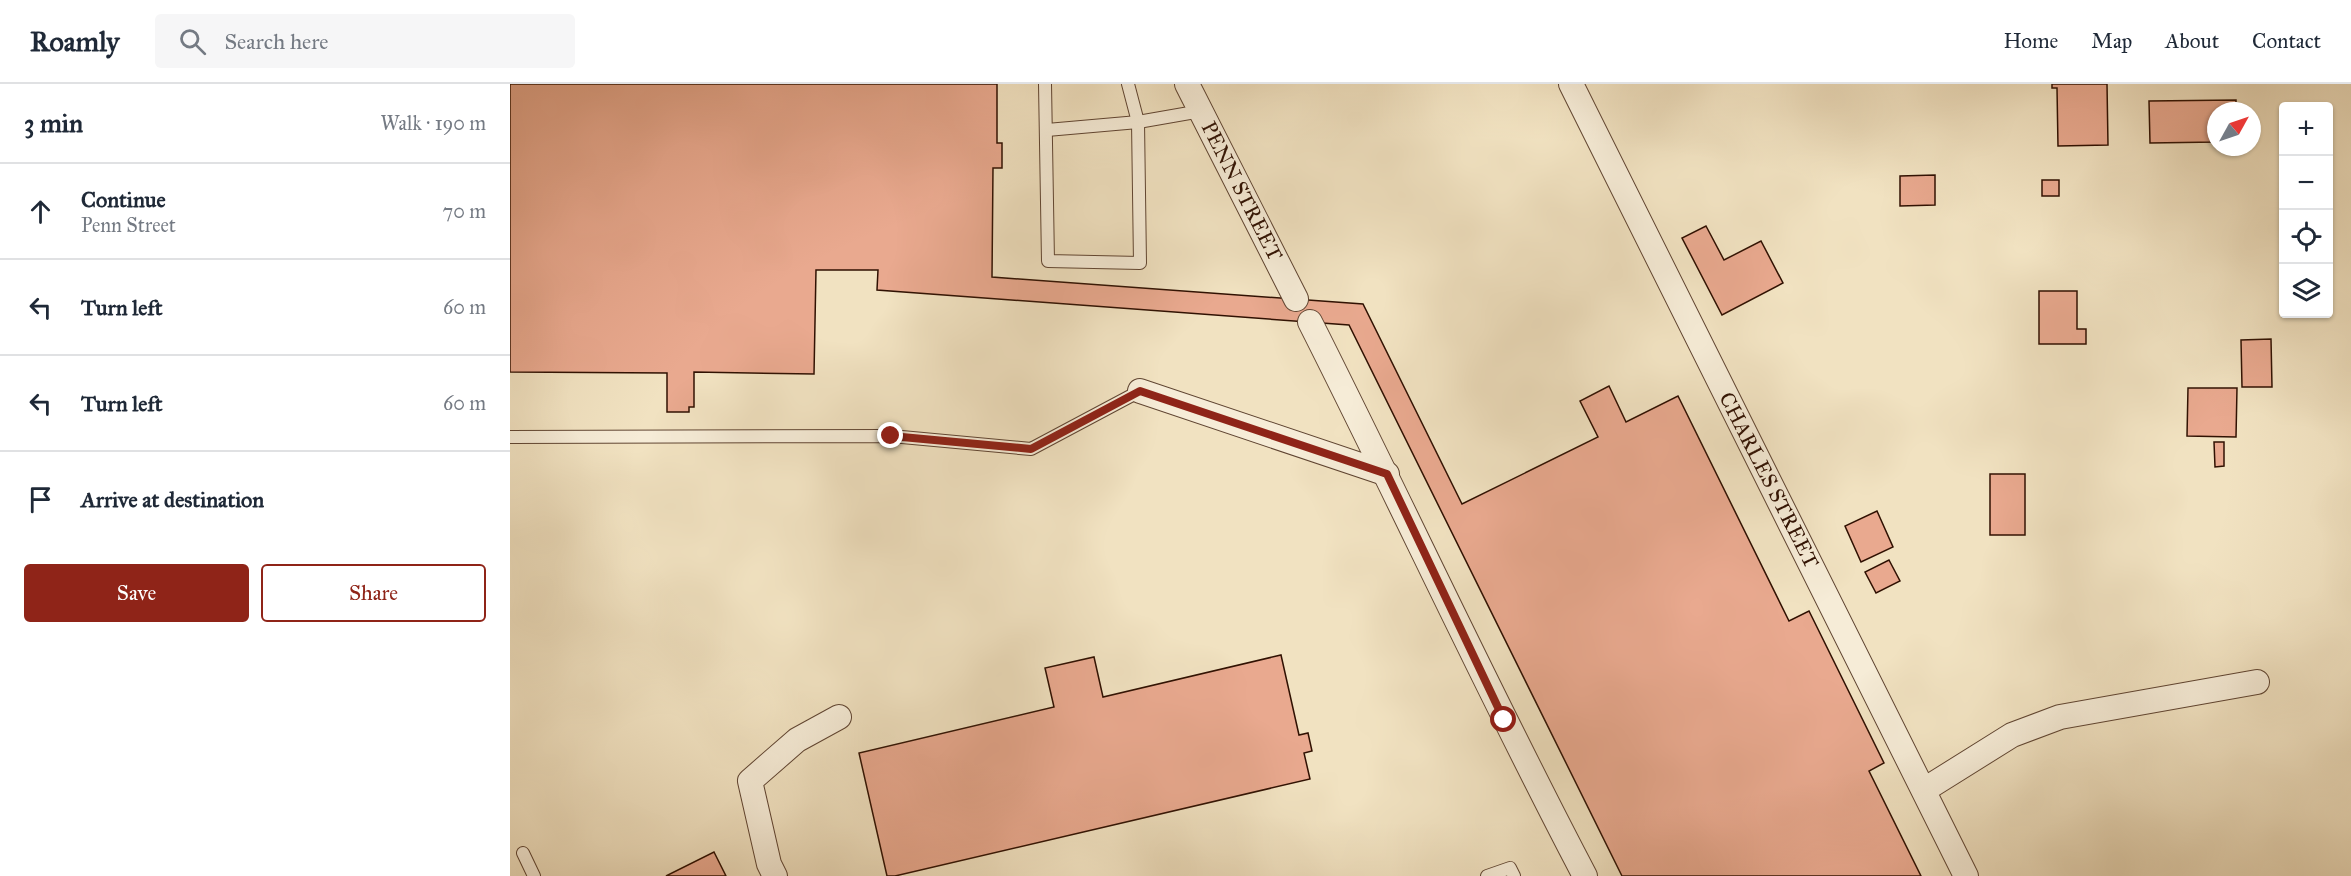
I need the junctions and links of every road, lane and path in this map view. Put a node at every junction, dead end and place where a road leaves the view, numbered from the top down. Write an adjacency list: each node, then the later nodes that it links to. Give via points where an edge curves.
1 (1046, 84): 7 (lane)
2 (1128, 84): 6 (lane)
3 (1187, 84): 5 (street, PENN STREET)
4 (1571, 84): 15 (street, CHARLES STREET)
5 (1201, 111): 6 (lane); 8 (street, PENN STREET)
6 (1138, 122): 7 (lane); 7 (lane, via 1140,263 1048,261)
7 (1047, 130)
8 (1296, 299)
9 (1310, 322): 12 (street)
10 (1140, 391): 11 (lane, via 1031,449 891,436); 12 (street)
11 (510, 437)
12 (1387, 474): 21 (street, via 1478,668)
13 (2256, 682): 15 (street, via 2060,717 2012,735)
14 (839, 717): 18 (street, via 797,740 750,781)
15 (1924, 790): 22 (street, CHARLES STREET)
16 (523, 853): 17 (lane)
17 (534, 876)
18 (775, 876)
19 (1487, 876): 20 (lane, via 1510,868)
20 (1514, 876)
21 (1586, 876)
22 (1966, 876)

